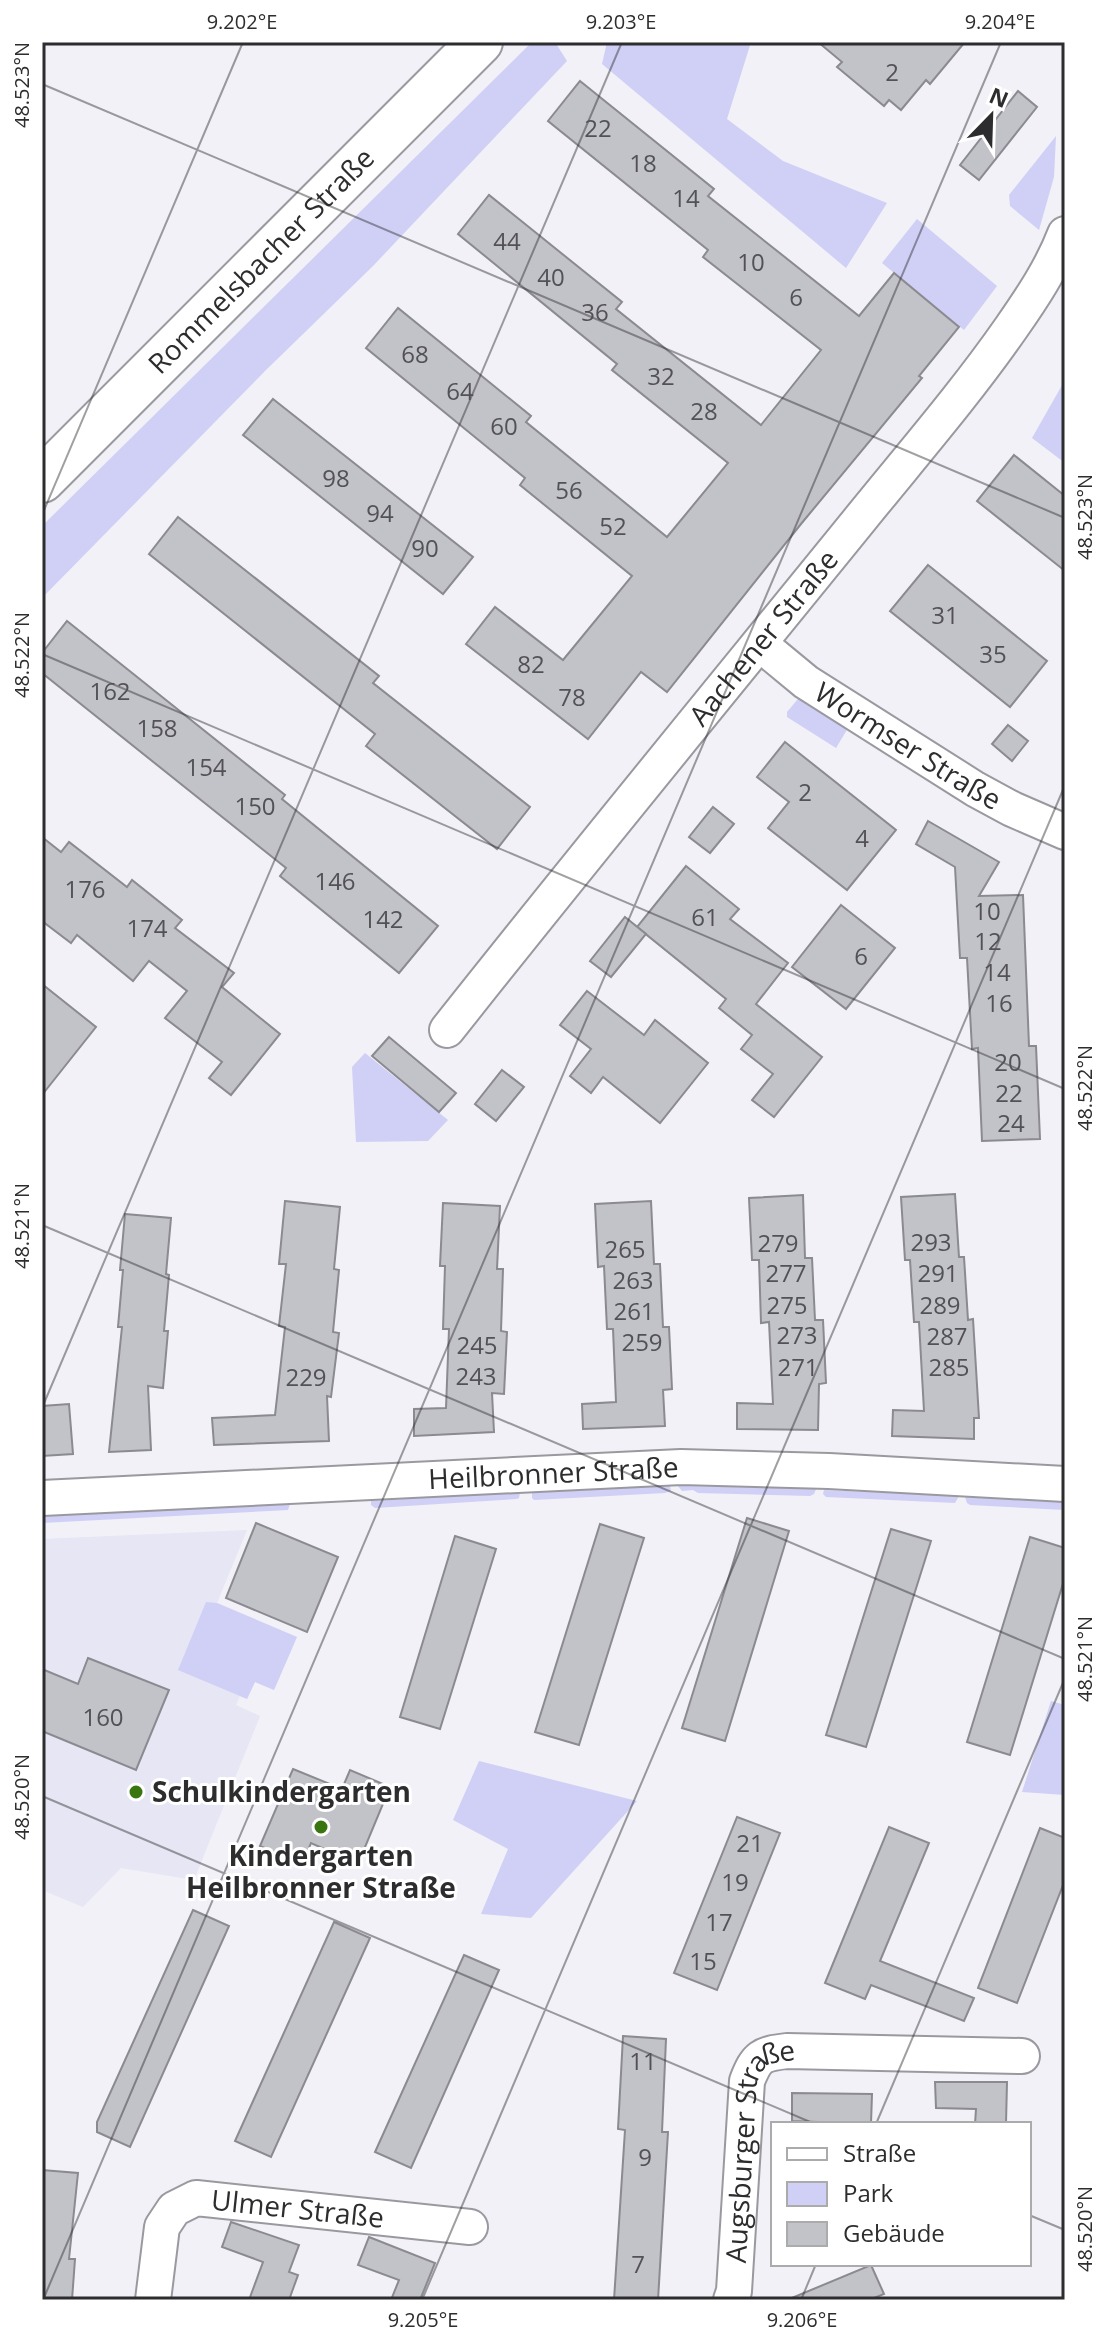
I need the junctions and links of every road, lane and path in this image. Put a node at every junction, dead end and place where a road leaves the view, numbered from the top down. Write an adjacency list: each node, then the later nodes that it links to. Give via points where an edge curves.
1 (480, 42): 3 (main road, Rommelsbacher Straße)
2 (1065, 234): 4 (street, Aachener Straße, via 1033,297 982,370)
3 (42, 480)
4 (760, 644): 5 (street, Wormser Straße, via 806,682 975,789); 6 (street, Aachener Straße)
5 (1065, 832)
6 (447, 1030)
7 (1065, 1484): 8 (street, Heilbronner Straße, via 681,1467)
8 (42, 1498)
9 (1022, 2056): 12 (street, Augsburger Straße, via 765,2053 747,2081)
10 (470, 2227): 11 (street, Ulmer Straße, via 196,2198 174,2209 162,2227)
11 (153, 2300)
12 (731, 2300)

